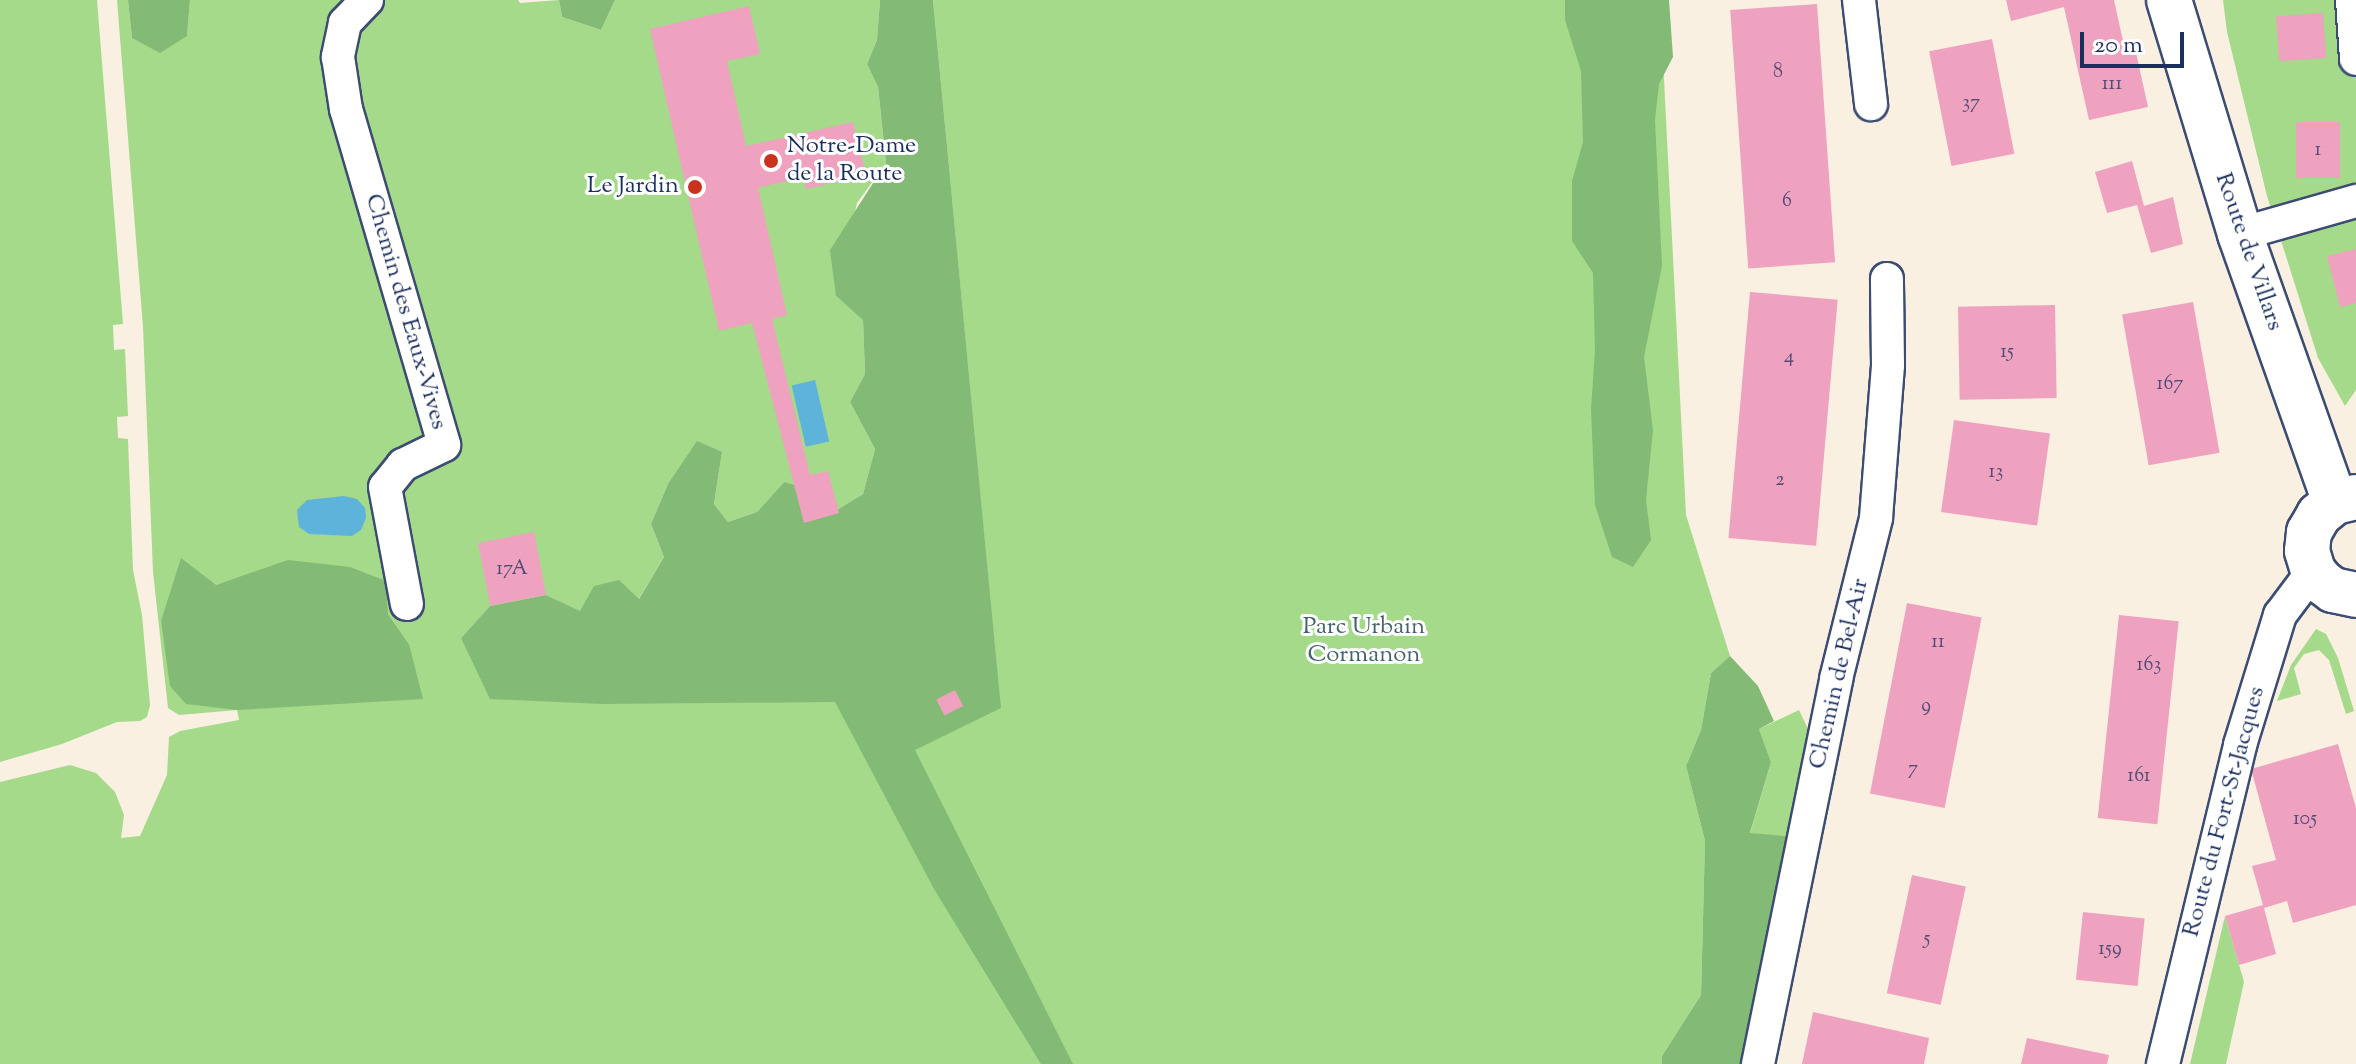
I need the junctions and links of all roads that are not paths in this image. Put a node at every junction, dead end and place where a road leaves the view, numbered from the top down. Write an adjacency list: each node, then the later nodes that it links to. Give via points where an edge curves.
1 (367, 0): 13 (street, Chemin des Eaux-Vives, via 345,23 340,46 346,109 444,445 403,465 385,487)
2 (1859, 0): 6 (street)
3 (2169, 0): 8 (main road, Route de Villars)
4 (2352, 0): 5 (street)
5 (2356, 59)
6 (1871, 104)
7 (2356, 201): 8 (street)
8 (2240, 234): 10 (main road, Route de Villars)
9 (1887, 279): 14 (street, Chemin de Bel-Air, via 1888,365 1876,518 1836,679)
10 (2345, 500): 11 (main road, via 2319,515 2309,532)
11 (2313, 571): 12 (main road, via 2333,590); 15 (street, Route du Fort-St-Jacques, via 2280,615 2244,731)
12 (2356, 595)
13 (407, 604)
14 (1758, 1064)
15 (2163, 1064)

